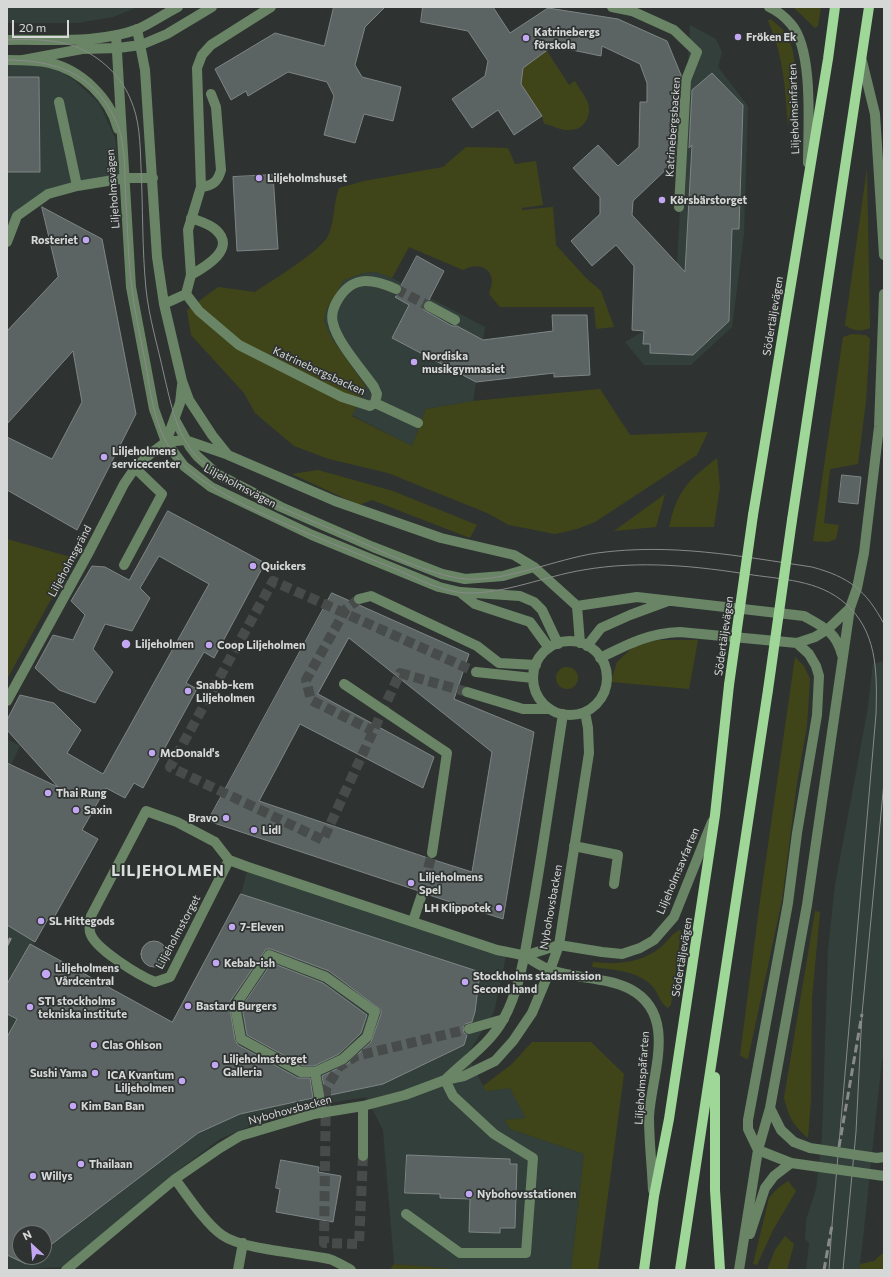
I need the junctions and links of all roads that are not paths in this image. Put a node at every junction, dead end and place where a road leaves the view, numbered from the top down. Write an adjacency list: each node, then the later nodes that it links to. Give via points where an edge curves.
1 (178, 7): 8 (street)
2 (212, 7): 11 (street, via 167,34)
3 (271, 7): 23 (street, via 211,45 202,55 197,68)
4 (612, 7): 24 (street, Katrinebergsbacken, via 632,11 674,30 697,52 686,80)
5 (769, 7): 19 (street, Liljeholmsinfarten, via 779,12 792,25 807,65)
6 (835, 7): 19 (main road, Södertäljevägen)
7 (869, 7): 15 (main road)
8 (137, 29): 9 (street); 11 (street, Liljeholmsvägen)
9 (116, 35): 10 (street); 12 (street, Liljeholmsvägen)
10 (7, 40)
11 (141, 45): 12 (street); 21 (street, Liljeholmsvägen)
12 (118, 48): 14 (street, via 82,49); 18 (street, Liljeholmsvägen)
13 (7, 60): 14 (street)
14 (23, 60): 18 (street, Liljeholmsvägen, via 50,63 66,69 88,83 103,99 116,121)
15 (862, 61): 27 (street, via 875,114); 77 (main road, bridge)
16 (211, 94): 23 (street, via 216,107 221,170 218,179 210,186)
17 (59, 102): 22 (street)
18 (122, 142): 20 (street, Liljeholmsvägen)
19 (808, 177): 65 (main road, Södertäljevägen, bridge, via 753,515 729,685)
20 (126, 178): 21 (street); 22 (street); 40 (street, Liljeholmsvägen, via 131,287 154,408)
21 (153, 178): 32 (street, Liljeholmsvägen, via 157,257)
22 (77, 186): 26 (street, via 48,194 17,216)
23 (201, 187): 25 (street)
24 (679, 207)
25 (191, 218): 28 (street, via 188,230); 28 (street, via 216,229 223,243 220,253 210,264)
26 (7, 242)
27 (884, 255)
28 (191, 275): 30 (street)
29 (396, 289): 36 (street, Katrinebergsbacken, via 371,280 360,281 348,286 332,311 336,334 374,387 377,394)
30 (186, 294): 32 (street); 36 (street, Katrinebergsbacken, via 199,311 239,345 342,397 362,405 370,406)
31 (884, 294): 49 (street, via 879,427 864,553)
32 (164, 304): 35 (street, Liljeholmsvägen)
33 (429, 306): 34 (street)
34 (455, 320)
35 (182, 381): 37 (street); 41 (street, Liljeholmsvägen, via 189,400)
36 (375, 403): 38 (street)
37 (175, 420): 39 (street, Liljeholmsvägen); 40 (street)
38 (418, 423)
39 (185, 440): 40 (street); 41 (street); 44 (street, Liljeholmsvägen, via 206,465 228,480 316,522 436,572 465,579 482,579)
40 (166, 442): 42 (street, Liljeholmsgränd); 45 (street, Liljeholmsvägen, via 193,474 220,492 312,535 426,582)
41 (228, 455): 44 (street, Liljeholmsvägen, via 335,501 441,538 514,556)
42 (135, 468): 43 (street, via 162,494); 61 (street, Liljeholmsgränd)
43 (124, 565)
44 (534, 567): 48 (street, Liljeholmsvägen)
45 (460, 592): 53 (street, via 475,604 530,622); 53 (street, Liljeholmsvägen, via 520,596 534,602 542,610)
46 (359, 599): 56 (street, via 372,596 478,646 499,663)
47 (672, 600): 48 (street, via 637,597); 50 (street, via 804,616); 52 (street, via 601,628)
48 (577, 606): 52 (street)
49 (850, 608): 50 (street); 54 (street)
50 (828, 629): 51 (street); 54 (street, via 839,645)
51 (797, 643): 55 (street, via 680,632 661,633 636,640); 83 (street, via 809,654 816,666 820,687 788,903 748,1120 748,1129)
52 (584, 644): 53 (street, via 572,642); 55 (street)
53 (554, 646): 56 (street, via 543,653)
54 (842, 657): 81 (street, via 807,905)
55 (600, 658): 63 (street, via 606,669 606,686 600,700)
56 (536, 665): 58 (street)
57 (476, 672): 58 (street)
58 (533, 678): 62 (street, via 537,694)
59 (344, 684): 67 (street, via 447,753)
60 (467, 692): 62 (street, via 523,709)
61 (7, 701)
62 (550, 709): 64 (street)
63 (585, 712): 64 (street); 66 (street, Nybohovsbacken, via 589,753)
64 (563, 714): 73 (street, Nybohovsbacken)
65 (715, 815): 72 (street, Liljeholmsavfarten, via 674,918 654,940 622,954); 89 (main road, Södertäljevägen, via 669,1119)
66 (574, 846): 69 (street, via 618,855); 72 (street, Nybohovsbacken)
67 (432, 854)
68 (229, 860): 68 (street, Liljeholmstorget, via 215,842 177,822 146,810 91,916 90,932 96,942 140,976 155,982 170,977); 71 (street)
69 (614, 884)
70 (421, 897): 71 (street)
71 (413, 921): 73 (street, via 497,950)
72 (559, 945): 73 (street, Liljeholmsavfarten); 74 (street, Nybohovsbacken)
73 (524, 956): 74 (street, Liljeholmspåfarten); 75 (street, Nybohovsbacken, via 516,989)
74 (550, 970): 79 (street, Nybohovsbacken, via 532,1013 513,1041 495,1061 464,1076); 89 (street, Liljeholmspåfarten, via 615,983 630,989 652,1008 658,1021 658,1048 649,1117)
75 (504, 1019): 76 (street); 79 (street, Nybohovsbacken, via 480,1050)
76 (469, 1029)
77 (715, 1043): 96 (main road); 97 (main road, via 715,1190)
78 (315, 1072): 78 (street, via 301,1072 241,1039 235,1006 269,955 326,977 375,1012 367,1037 343,1059); 82 (street)
79 (444, 1080): 80 (street, Nybohovsbacken, via 405,1095); 90 (street, via 453,1096 494,1134 533,1158 526,1253 460,1253)
80 (363, 1106): 82 (street, Nybohovsbacken); 84 (street)
81 (770, 1108): 83 (street); 85 (street, bridge, via 781,1130 794,1142 810,1148)
82 (322, 1112): 88 (street, Nybohovsbacken, via 240,1136)
83 (758, 1150): 86 (street); 98 (street)
84 (363, 1156)
85 (884, 1157)
86 (791, 1163): 87 (street, bridge); 98 (street, via 774,1176 766,1188)
87 (884, 1176)
88 (175, 1179): 91 (street, via 192,1203 222,1235); 92 (street, Nybohovsbacken)
89 (654, 1196): 95 (main road, Södertäljevägen)
90 (406, 1214)
91 (243, 1243): 93 (street); 94 (street, via 331,1259)
92 (66, 1270)
93 (238, 1270)
94 (351, 1270)
95 (644, 1270)
96 (680, 1270)
97 (720, 1270)
98 (739, 1270)

